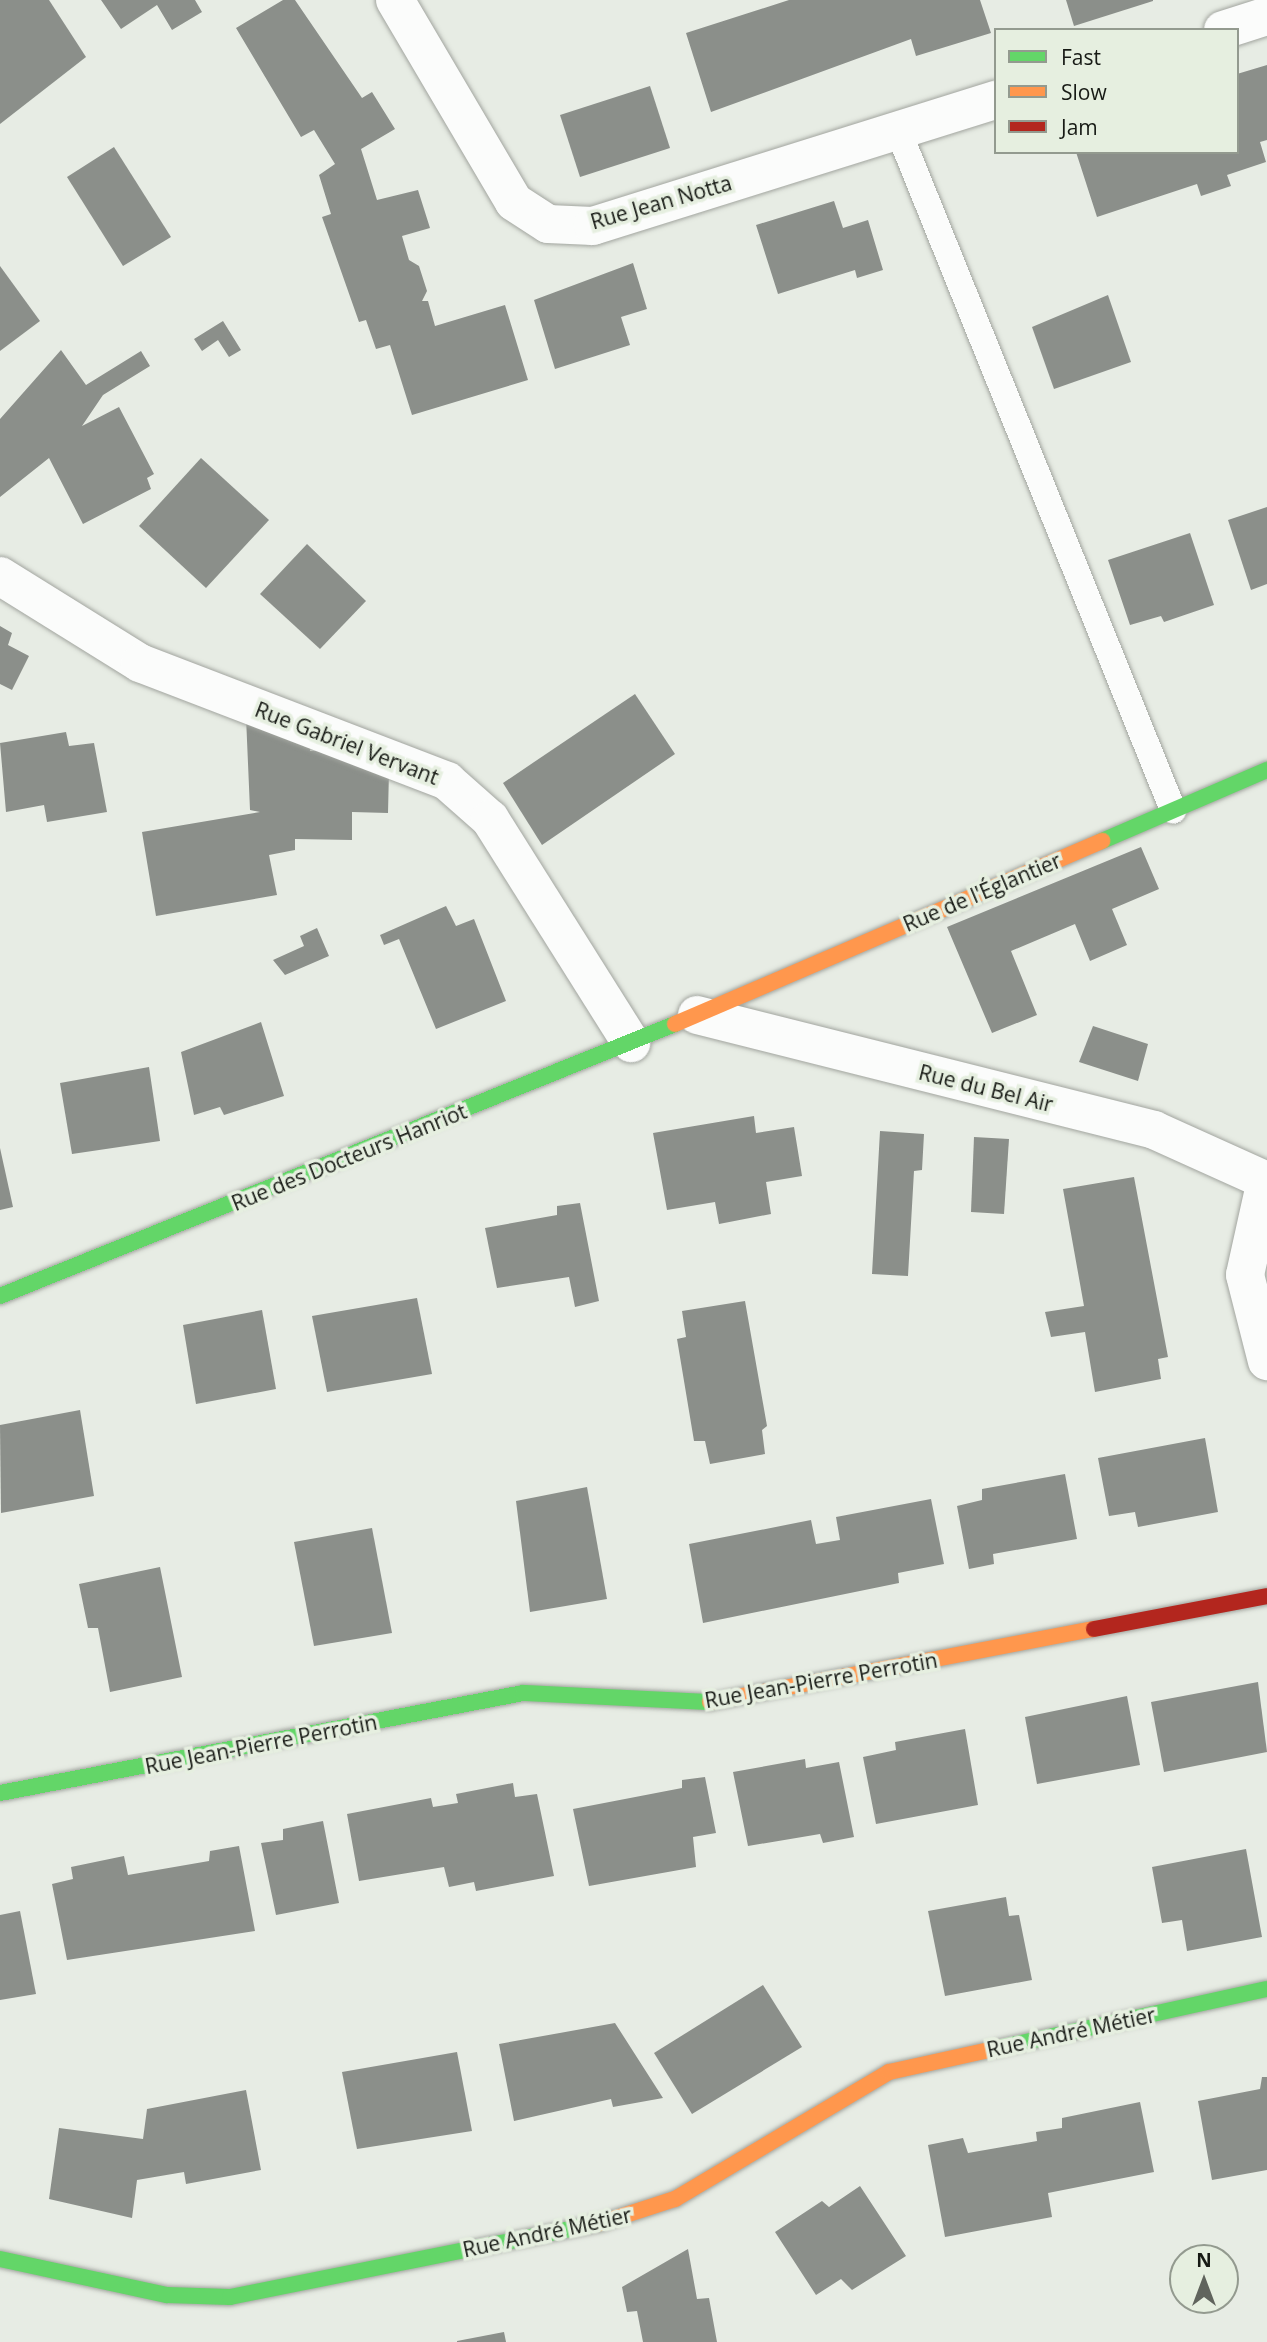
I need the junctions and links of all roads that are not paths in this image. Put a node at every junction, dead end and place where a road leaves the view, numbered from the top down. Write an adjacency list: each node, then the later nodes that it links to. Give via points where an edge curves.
1 (395, 0): 5 (street, Rue Jean Notta, via 514,202 548,224 593,226)
2 (1267, 16): 3 (street)
3 (1229, 28)
4 (994, 101): 5 (street, Rue Jean Notta)
5 (898, 131): 8 (lane)
6 (0, 576): 10 (street, Rue Gabriel Vervant, via 140,663 447,781 490,819)
7 (1267, 769): 8 (street, Rue de l'Églantier)
8 (1173, 810): 9 (street, Rue de l'Églantier)
9 (697, 1015): 10 (street, Rue des Docteurs Hanriot); 11 (street, Rue du Bel Air, via 1154,1130)
10 (631, 1043): 12 (street, Rue des Docteurs Hanriot)
11 (1266, 1181): 13 (street, via 1245,1275)
12 (0, 1296)
13 (1267, 1362)
14 (1267, 1596): 15 (street, Rue Jean-Pierre Perrotin, via 703,1703 523,1693)
15 (0, 1793)
16 (1267, 1989): 17 (street, Rue André Métier, via 889,2072 675,2199 624,2219 230,2297 167,2295)
17 (0, 2259)

